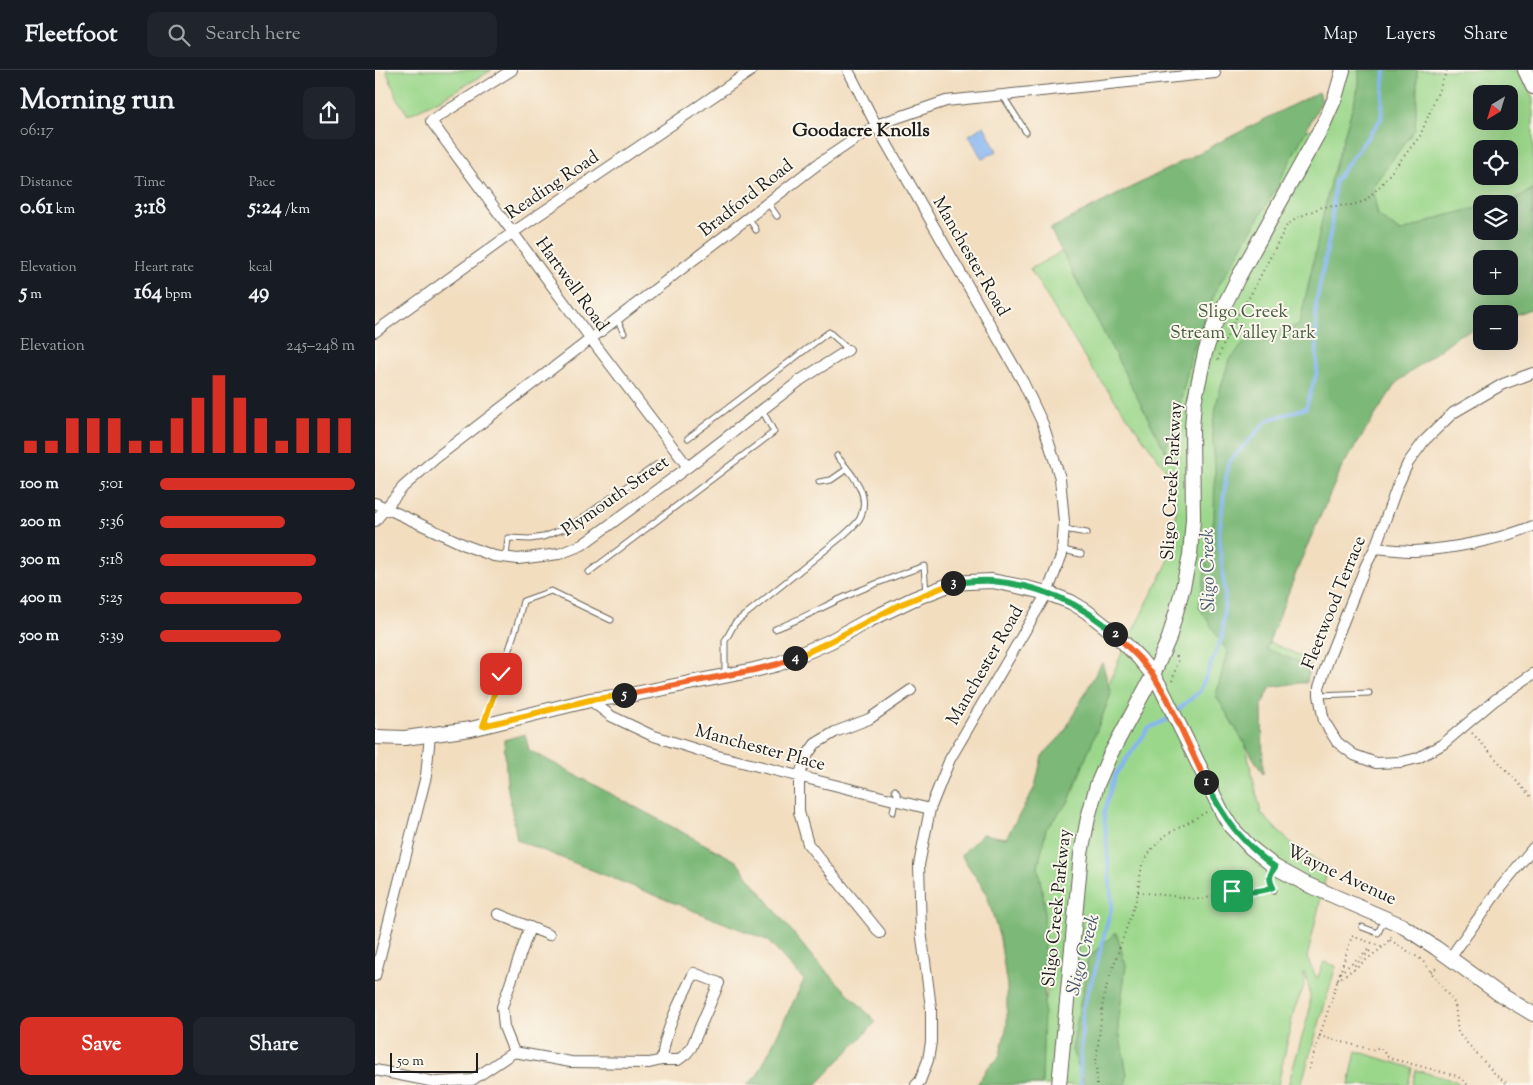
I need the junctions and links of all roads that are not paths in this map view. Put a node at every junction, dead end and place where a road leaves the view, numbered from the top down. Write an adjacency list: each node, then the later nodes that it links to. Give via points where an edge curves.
1 (512, 70): 15 (street, Hartwell Road, via 431,121)
2 (752, 70): 15 (street, Reading Road)
3 (848, 70): 9 (street, Manchester Road)
4 (1343, 70): 46 (street, Sligo Creek Parkway, via 1324,123 1238,278 1214,326 1205,353 1192,428 1193,519 1189,555 1177,612)
5 (1525, 70): 7 (street)
6 (1215, 73): 8 (street, Bradford Road)
7 (1533, 87)
8 (1003, 96): 9 (street, Bradford Road, via 946,101); 10 (lane)
9 (876, 125): 11 (street, Bradford Road); 33 (street, Manchester Road, via 1023,382 1043,424 1060,478)
10 (1026, 132)
11 (768, 203): 12 (lane); 13 (street, Bradford Road)
12 (777, 216)
13 (749, 218): 14 (lane); 16 (street, Bradford Road)
14 (756, 230)
15 (512, 233): 17 (street, Reading Road); 19 (street, Hartwell Road)
16 (617, 320): 18 (lane); 19 (street, Bradford Road)
17 (375, 332)
18 (625, 333)
19 (591, 339): 26 (street, Hartwell Road); 30 (street, Bradford Road, via 436,458)
20 (848, 350): 22 (street, Plymouth Street, via 802,379); 23 (lane, via 829,332)
21 (1533, 373): 35 (street, Fleetwood Terrace, via 1503,384 1453,413 1424,441 1397,487)
22 (762, 410): 26 (street, Plymouth Street); 39 (lane, via 774,432)
23 (688, 438)
24 (837, 456): 27 (lane)
25 (656, 465): 38 (lane, via 564,529 543,537 508,538)
26 (688, 467): 38 (street, Plymouth Street, via 582,544 559,554 518,559)
27 (847, 468): 28 (lane, via 831,480); 45 (lane, via 861,489 864,505 860,519 735,623 725,640)
28 (819, 482)
29 (375, 503): 30 (street, Plymouth Street)
30 (385, 508): 31 (street, Bradford Road); 38 (street, Plymouth Street, via 479,551)
31 (375, 521)
32 (1533, 526): 35 (street, via 1519,532 1432,549)
33 (1064, 529): 34 (lane); 36 (street, Manchester Road)
34 (1087, 533)
35 (1375, 548): 49 (street, Fleetwood Terrace, via 1330,655)
36 (1062, 550): 37 (lane); 40 (street, Manchester Road)
37 (1081, 554)
38 (506, 557)
39 (589, 572)
40 (1047, 593): 41 (street, Wayne Avenue, via 992,581 954,583); 46 (street, Wayne Avenue, via 1071,602 1098,620); 56 (street, Manchester Road, via 951,759)
41 (927, 594): 43 (lane, via 924,566 883,580); 45 (street, Wayne Avenue, via 798,656 762,668)
42 (611, 620): 51 (lane, via 551,591 523,601)
43 (775, 629)
44 (1533, 674): 49 (street, Fleetwood Terrace, via 1495,700 1443,744 1418,758 1402,762 1376,763 1354,755 1337,742 1324,721)
45 (725, 675): 50 (street, Wayne Avenue)
46 (1153, 675): 59 (street, Wayne Avenue, via 1213,797 1231,826); 74 (street, Sligo Creek Parkway, via 1110,755 1088,818 1081,854)
47 (911, 690): 54 (street, via 869,719 815,744)
48 (1369, 693): 49 (lane)
49 (1319, 694)
50 (590, 700): 51 (street, Wayne Avenue); 54 (street, Manchester Place, via 611,716 651,735)
51 (483, 726): 52 (street, Wayne Avenue)
52 (430, 736): 53 (street, Wayne Avenue); 68 (street, via 426,776)
53 (375, 737)
54 (799, 776): 55 (street, Manchester Place); 65 (street, via 799,812 808,844)
55 (897, 797): 56 (street, Manchester Place); 57 (lane)
56 (930, 809): 73 (street, Manchester Road, via 919,865 931,1042 928,1060)
57 (893, 812)
58 (1533, 848): 67 (street)
59 (1275, 867): 60 (lane, via 1269,882); 62 (street, Wayne Avenue, via 1306,884)
60 (1273, 888)
61 (499, 914): 63 (street)
62 (1385, 917): 64 (lane, via 1379,933); 67 (street, Wayne Avenue)
63 (530, 927): 66 (street); 70 (street, via 502,1007 504,1027)
64 (1363, 927)
65 (880, 934)
66 (549, 935)
67 (1450, 958): 69 (street, Wayne Avenue, via 1498,994)
68 (375, 976)
69 (1533, 1014)
70 (514, 1052): 71 (street, via 571,1062 649,1063); 72 (street, via 472,1080 435,1082)
71 (662, 1060): 71 (street, via 679,1060 691,1048 719,983 694,973 672,1019)
72 (375, 1070)
73 (916, 1085)
74 (1059, 1085)

